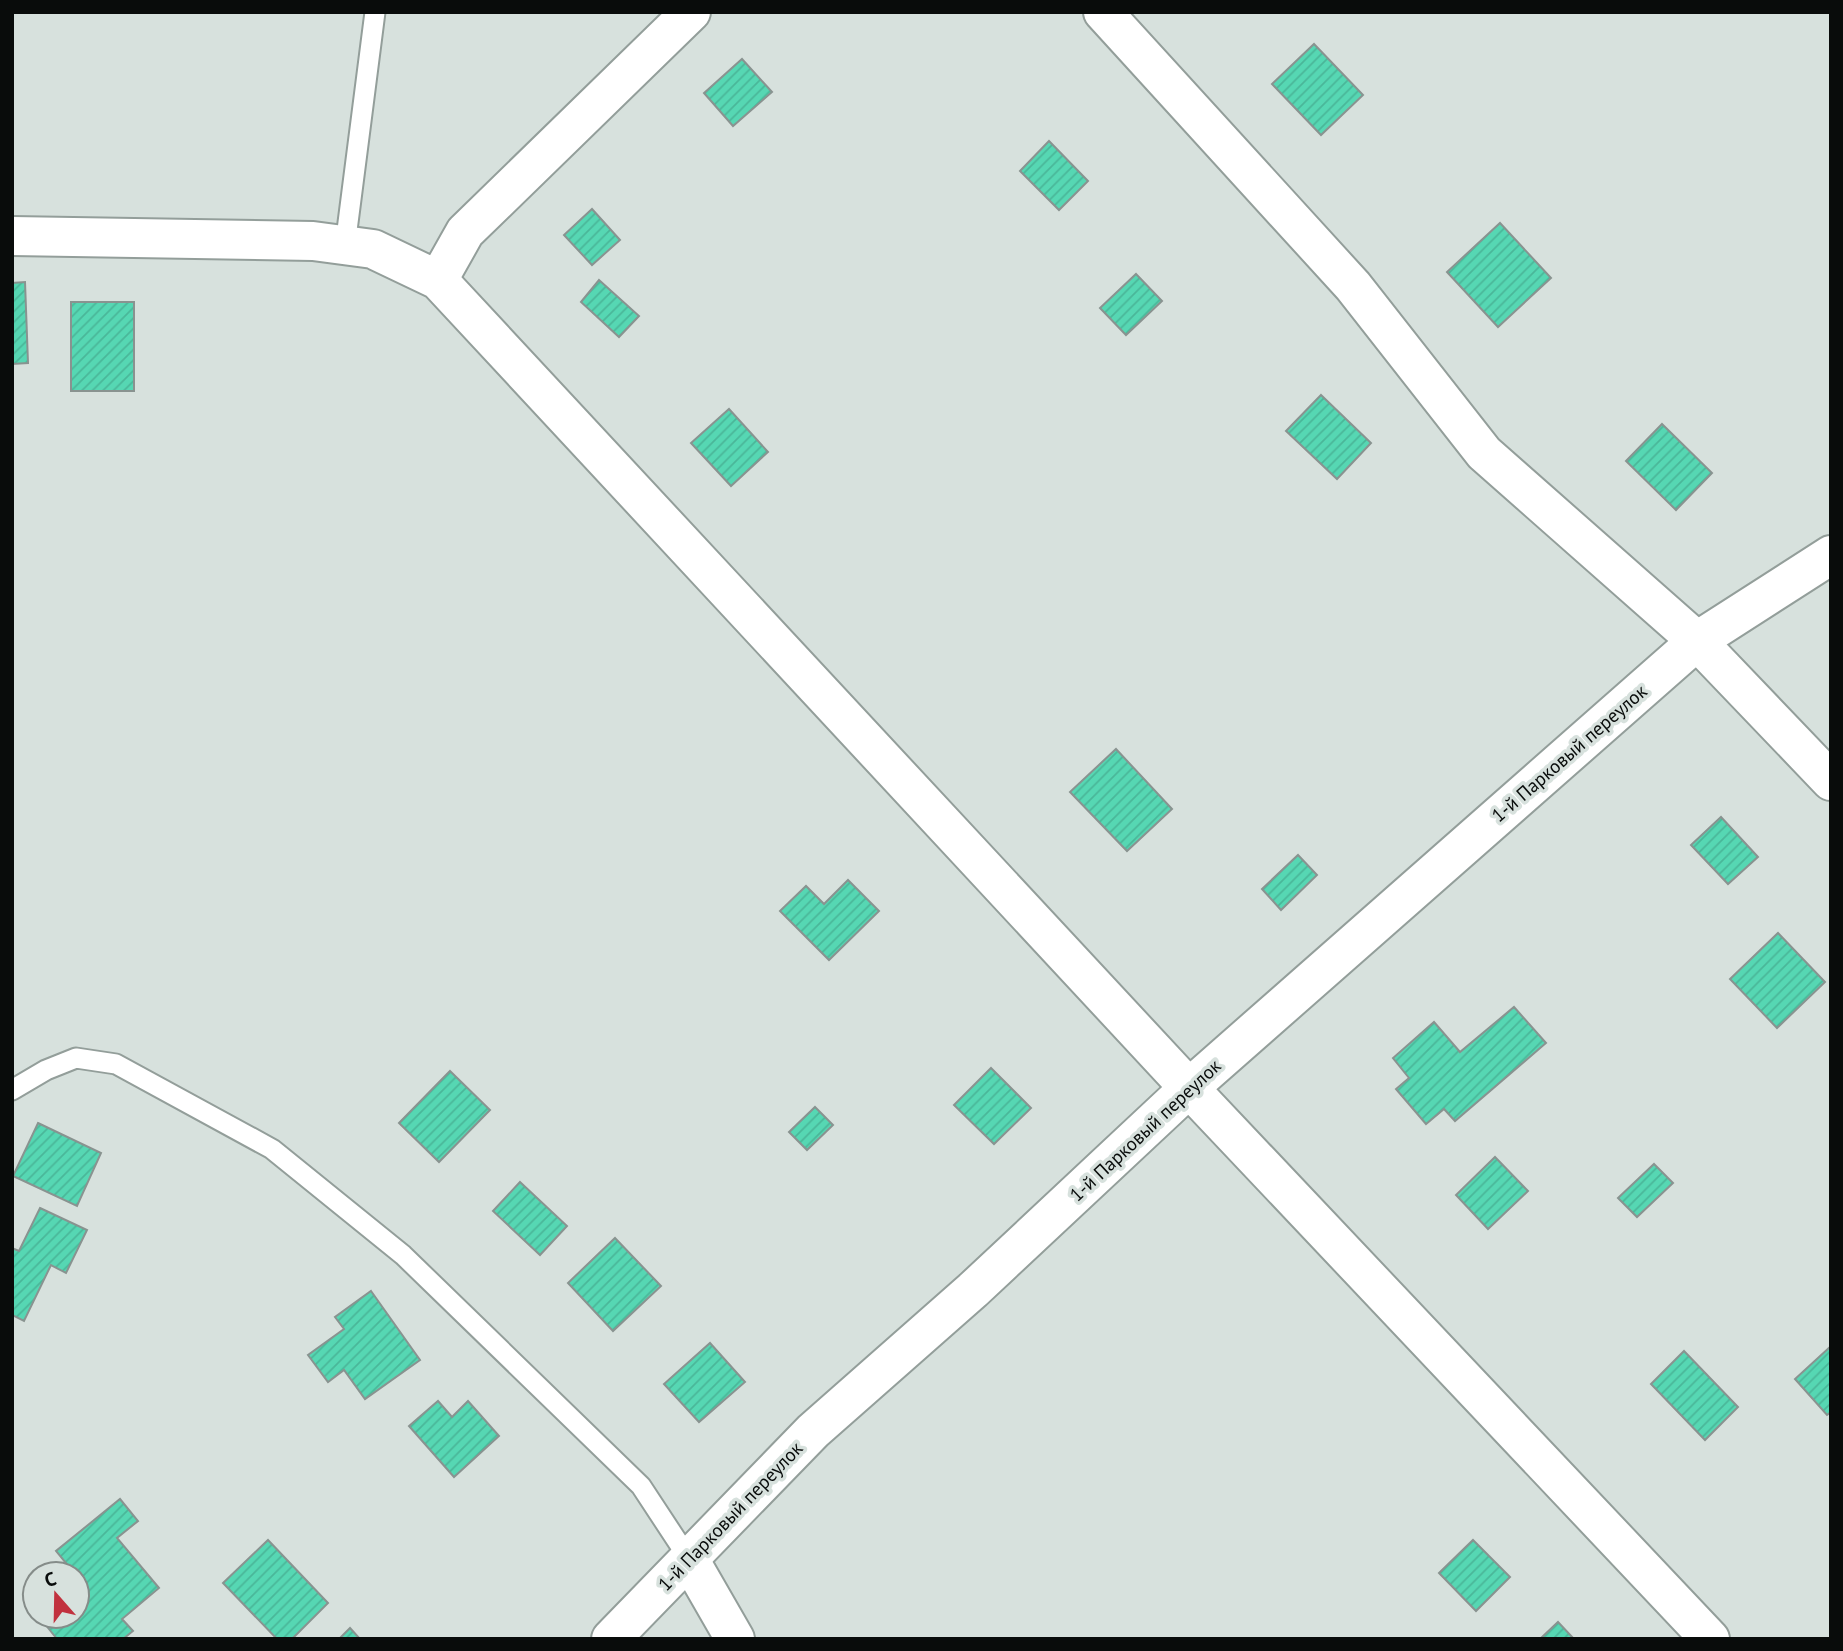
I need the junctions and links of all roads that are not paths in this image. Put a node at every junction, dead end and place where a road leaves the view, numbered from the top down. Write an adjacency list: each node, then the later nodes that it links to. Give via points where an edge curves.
1 (375, 12): 5 (lane)
2 (691, 12): 6 (street, via 465,232)
3 (1103, 12): 8 (street, via 1353,286 1484,453)
4 (12, 236): 5 (street, via 313,241)
5 (345, 246): 6 (street, via 373,249)
6 (438, 279): 10 (street)
7 (1831, 555): 8 (street, 1-й Парковый переулок)
8 (1697, 641): 9 (street); 10 (street, 1-й Парковый переулок)
9 (1831, 781)
10 (1189, 1088): 12 (street, 1-й Парковый переулок, via 983,1281 813,1431); 15 (street)
11 (12, 1090): 12 (lane, via 76,1058 116,1063 272,1149 403,1255 641,1486)
12 (689, 1559): 13 (street, 1-й Парковый переулок); 14 (street)
13 (611, 1639)
14 (734, 1639)
15 (1710, 1639)

